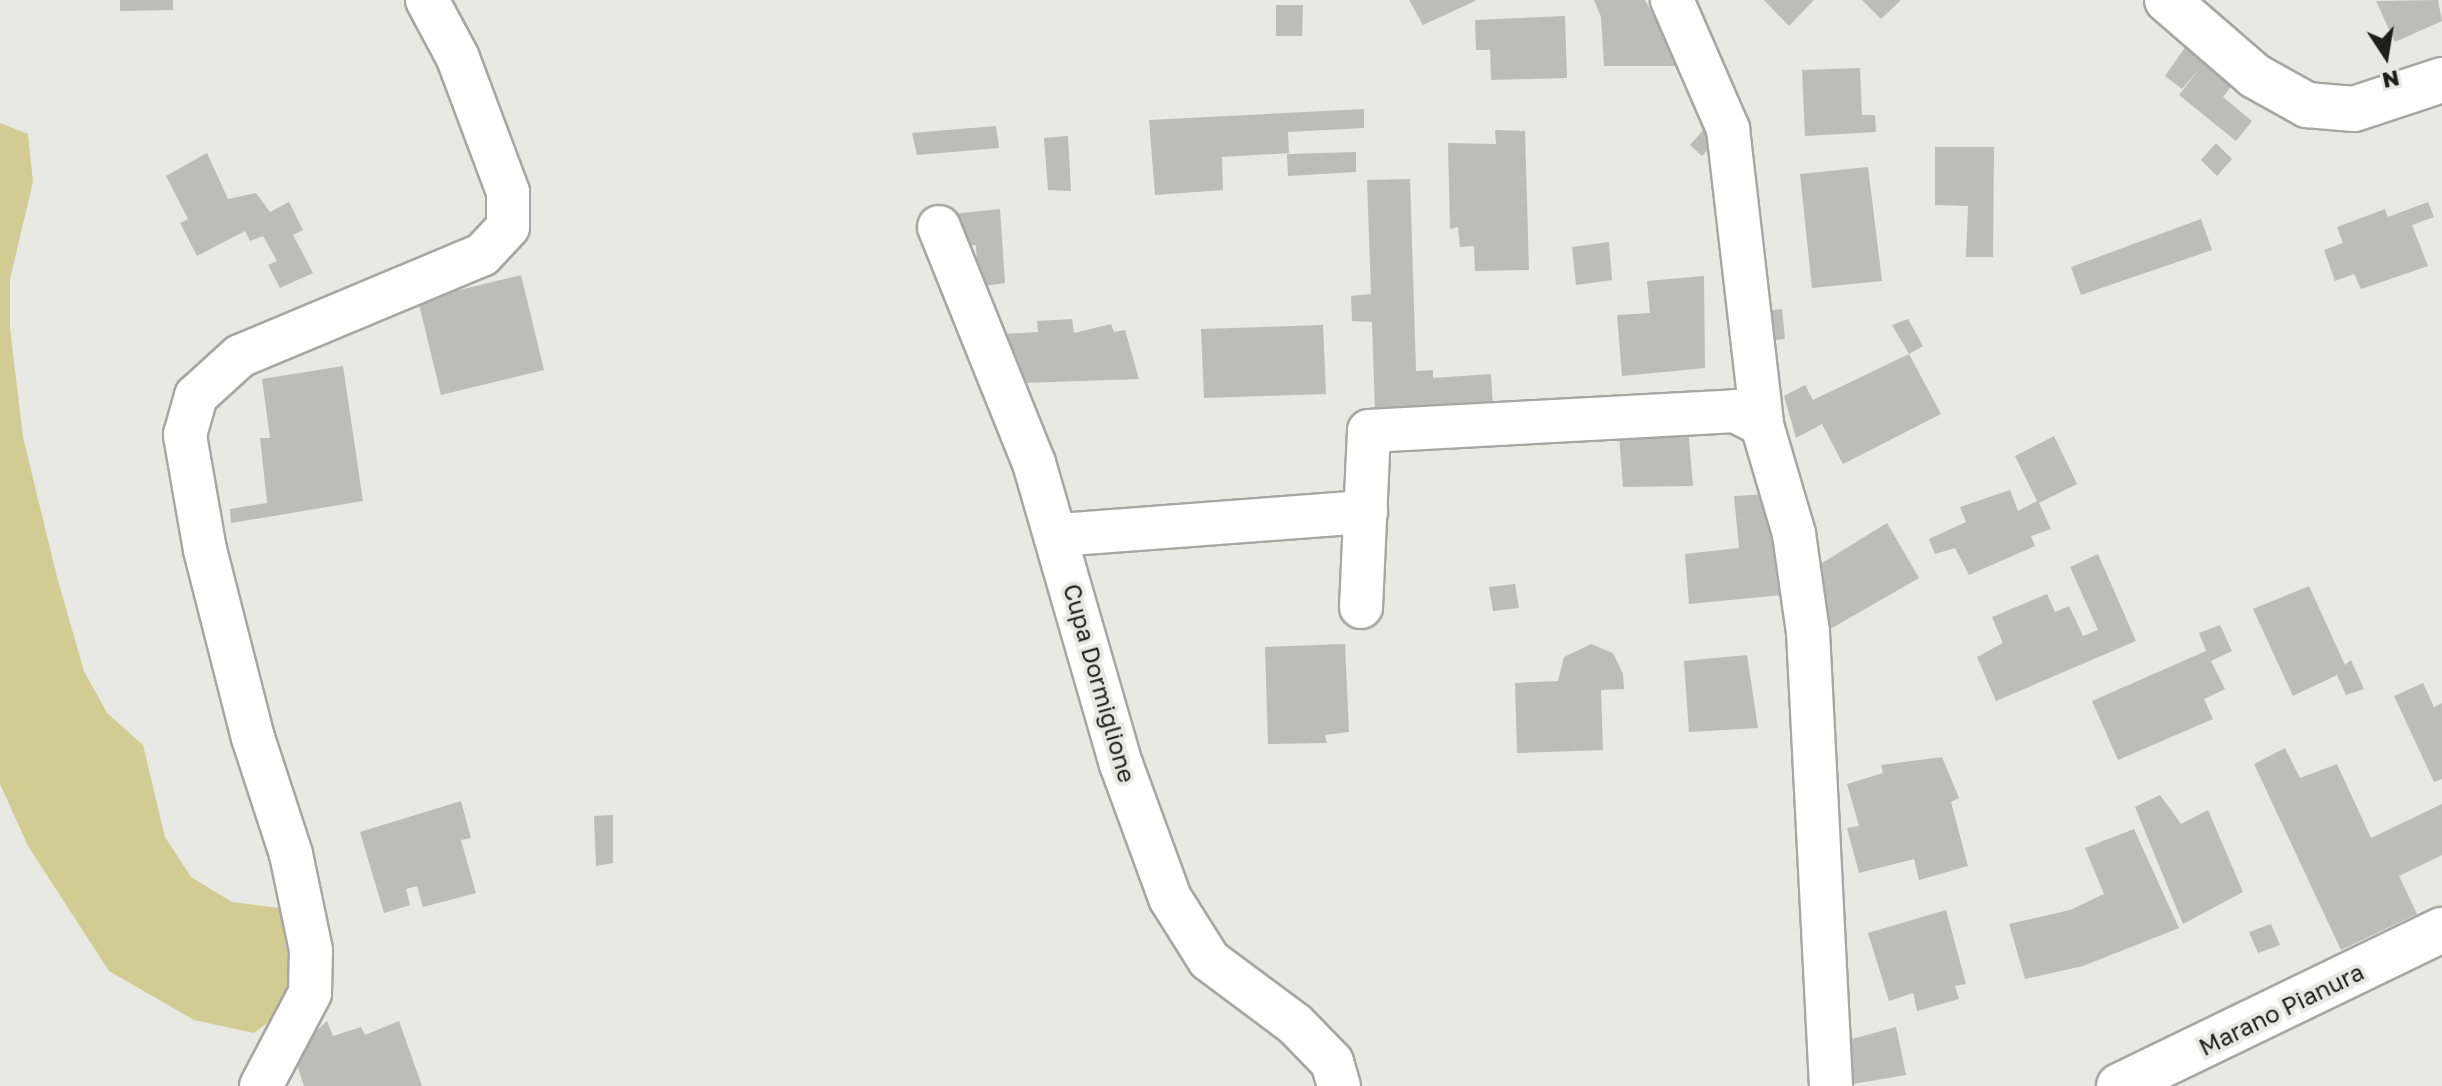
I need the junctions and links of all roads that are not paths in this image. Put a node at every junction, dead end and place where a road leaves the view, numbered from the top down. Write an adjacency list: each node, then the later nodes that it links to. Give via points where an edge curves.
1 (427, 0): 11 (street, via 458,58 508,192 508,227 482,255 240,356 196,396 185,435 205,550 253,738 291,854 311,950 310,993)
2 (1672, 0): 6 (street, via 1728,129)
3 (2167, 0): 4 (street, via 2255,76 2307,105 2354,109)
4 (2442, 80)
5 (939, 227): 8 (street, Cupa Dormiglione)
6 (1762, 425): 7 (street, via 1735,411 1369,431); 13 (street, via 1794,534 1808,632)
7 (1366, 512): 8 (street); 9 (street)
8 (1058, 535): 12 (street, Cupa Dormiglione, via 1121,764 1170,898 1209,960 1295,1024 1332,1062)
9 (1361, 607)
10 (2442, 930): 14 (street, Marano Pianura)
11 (261, 1086)
12 (1339, 1086)
13 (1831, 1086)
14 (2119, 1086)

